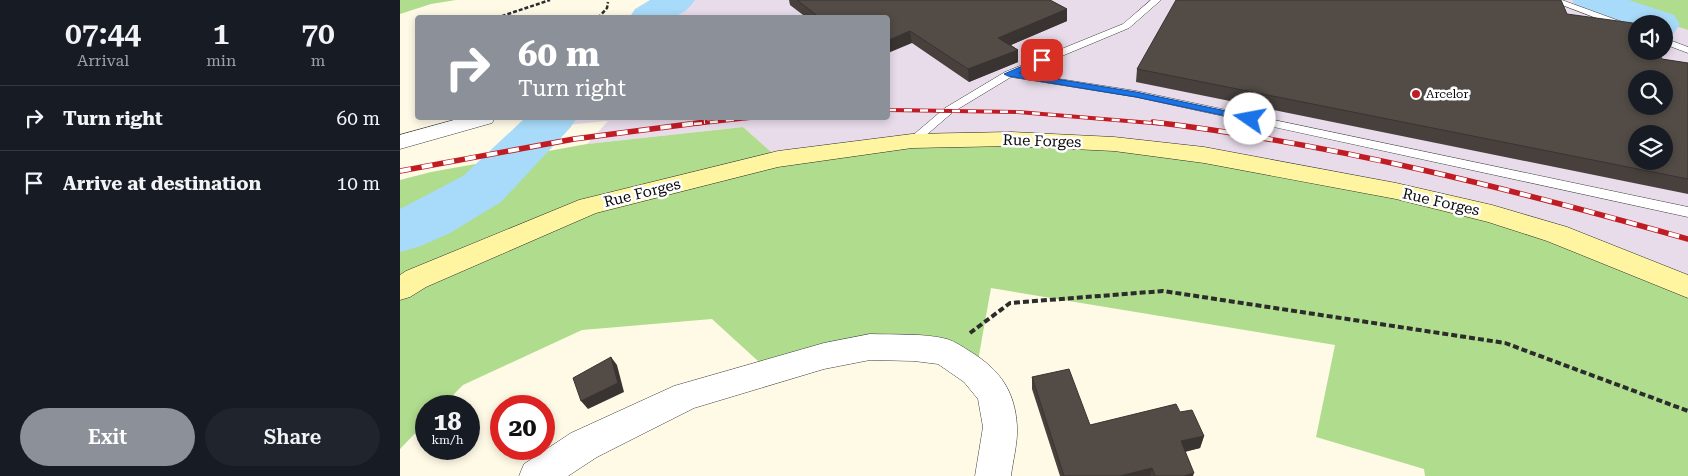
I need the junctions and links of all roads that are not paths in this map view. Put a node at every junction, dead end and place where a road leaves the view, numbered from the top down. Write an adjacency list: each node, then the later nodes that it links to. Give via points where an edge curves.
1 (1156, 0): 6 (lane, via 1126,26)
2 (1554, 0): 3 (lane)
3 (1628, 27)
4 (1673, 44): 5 (lane)
5 (1688, 50)
6 (1008, 74): 8 (lane, via 949,110); 10 (lane, via 1136,94)
7 (477, 120): 9 (street)
8 (912, 141): 11 (main road, Rue Forges, via 1012,139 1114,144 1297,171 1492,214 1558,234); 12 (main road, Rue Forges, via 778,159 588,206)
9 (400, 142)
10 (1688, 212)
11 (1688, 287)
12 (400, 288)
13 (537, 476): 14 (street, via 584,445 686,396 824,356 870,347 945,352 976,372 994,394 1000,427)
14 (992, 476)

